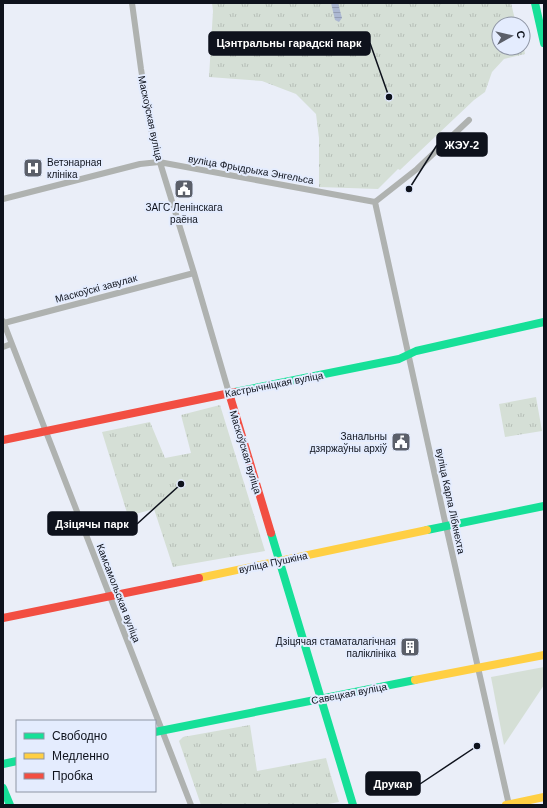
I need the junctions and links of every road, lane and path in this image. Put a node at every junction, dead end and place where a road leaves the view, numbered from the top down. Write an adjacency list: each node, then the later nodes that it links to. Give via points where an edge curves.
1 (132, 3): 6 (street, Маскоўская вуліца, via 149,118)
2 (535, 3): 3 (main road)
3 (541, 17): 4 (main road)
4 (544, 43)
5 (469, 120): 8 (street, via 417,169)
6 (159, 162): 7 (street, вуліца Фрыдрыха Энгельса, via 140,164); 8 (street, вуліца Фрыдрыха Энгельса); 9 (street, Маскоўская вуліца)
7 (3, 199)
8 (375, 202): 14 (street, вуліца Карла Лібкнехта)
9 (194, 273): 10 (street, Маскоўскі завулак); 15 (street, Маскоўская вуліца)
10 (3, 322): 12 (street, Камсамольская вуліца)
11 (544, 322): 14 (main road, Кастрычніцкая вуліца, via 416,351)
12 (12, 344): 13 (street); 16 (street, Камсамольская вуліца)
13 (3, 347)
14 (408, 355): 15 (main road, Кастрычніцкая вуліца, via 399,359); 19 (street, вуліца Карла Лібкнехта)
15 (229, 393): 16 (main road, Кастрычніцкая вуліца); 20 (main road, Маскоўская вуліца)
16 (46, 431): 17 (main road, Кастрычніцкая вуліца); 21 (street, Камсамольская вуліца)
17 (3, 440)
18 (544, 506): 19 (main road, вуліца Пушкіна)
19 (446, 526): 20 (main road, вуліца Пушкіна); 24 (street, вуліца Карла Лібкнехта)
20 (279, 560): 21 (main road, вуліца Пушкіна); 25 (main road, Маскоўская вуліца)
21 (109, 596): 22 (main road, вуліца Пушкіна); 26 (street, Камсамольская вуліца)
22 (3, 618)
23 (544, 655): 24 (main road, Савецкая вуліца)
24 (478, 668): 25 (main road, Савецкая вуліца); 35 (street, вуліца Карла Лібкнехта)
25 (320, 699): 27 (main road, Савецкая вуліца); 34 (main road, Маскоўская вуліца)
26 (154, 720)
27 (158, 731): 33 (street, Камсамольская вуліца)
28 (16, 761): 29 (main road)
29 (3, 764)
30 (3, 788): 32 (main road)
31 (544, 797): 35 (main road)
32 (10, 805)
33 (191, 805)
34 (353, 805)
35 (508, 805)

